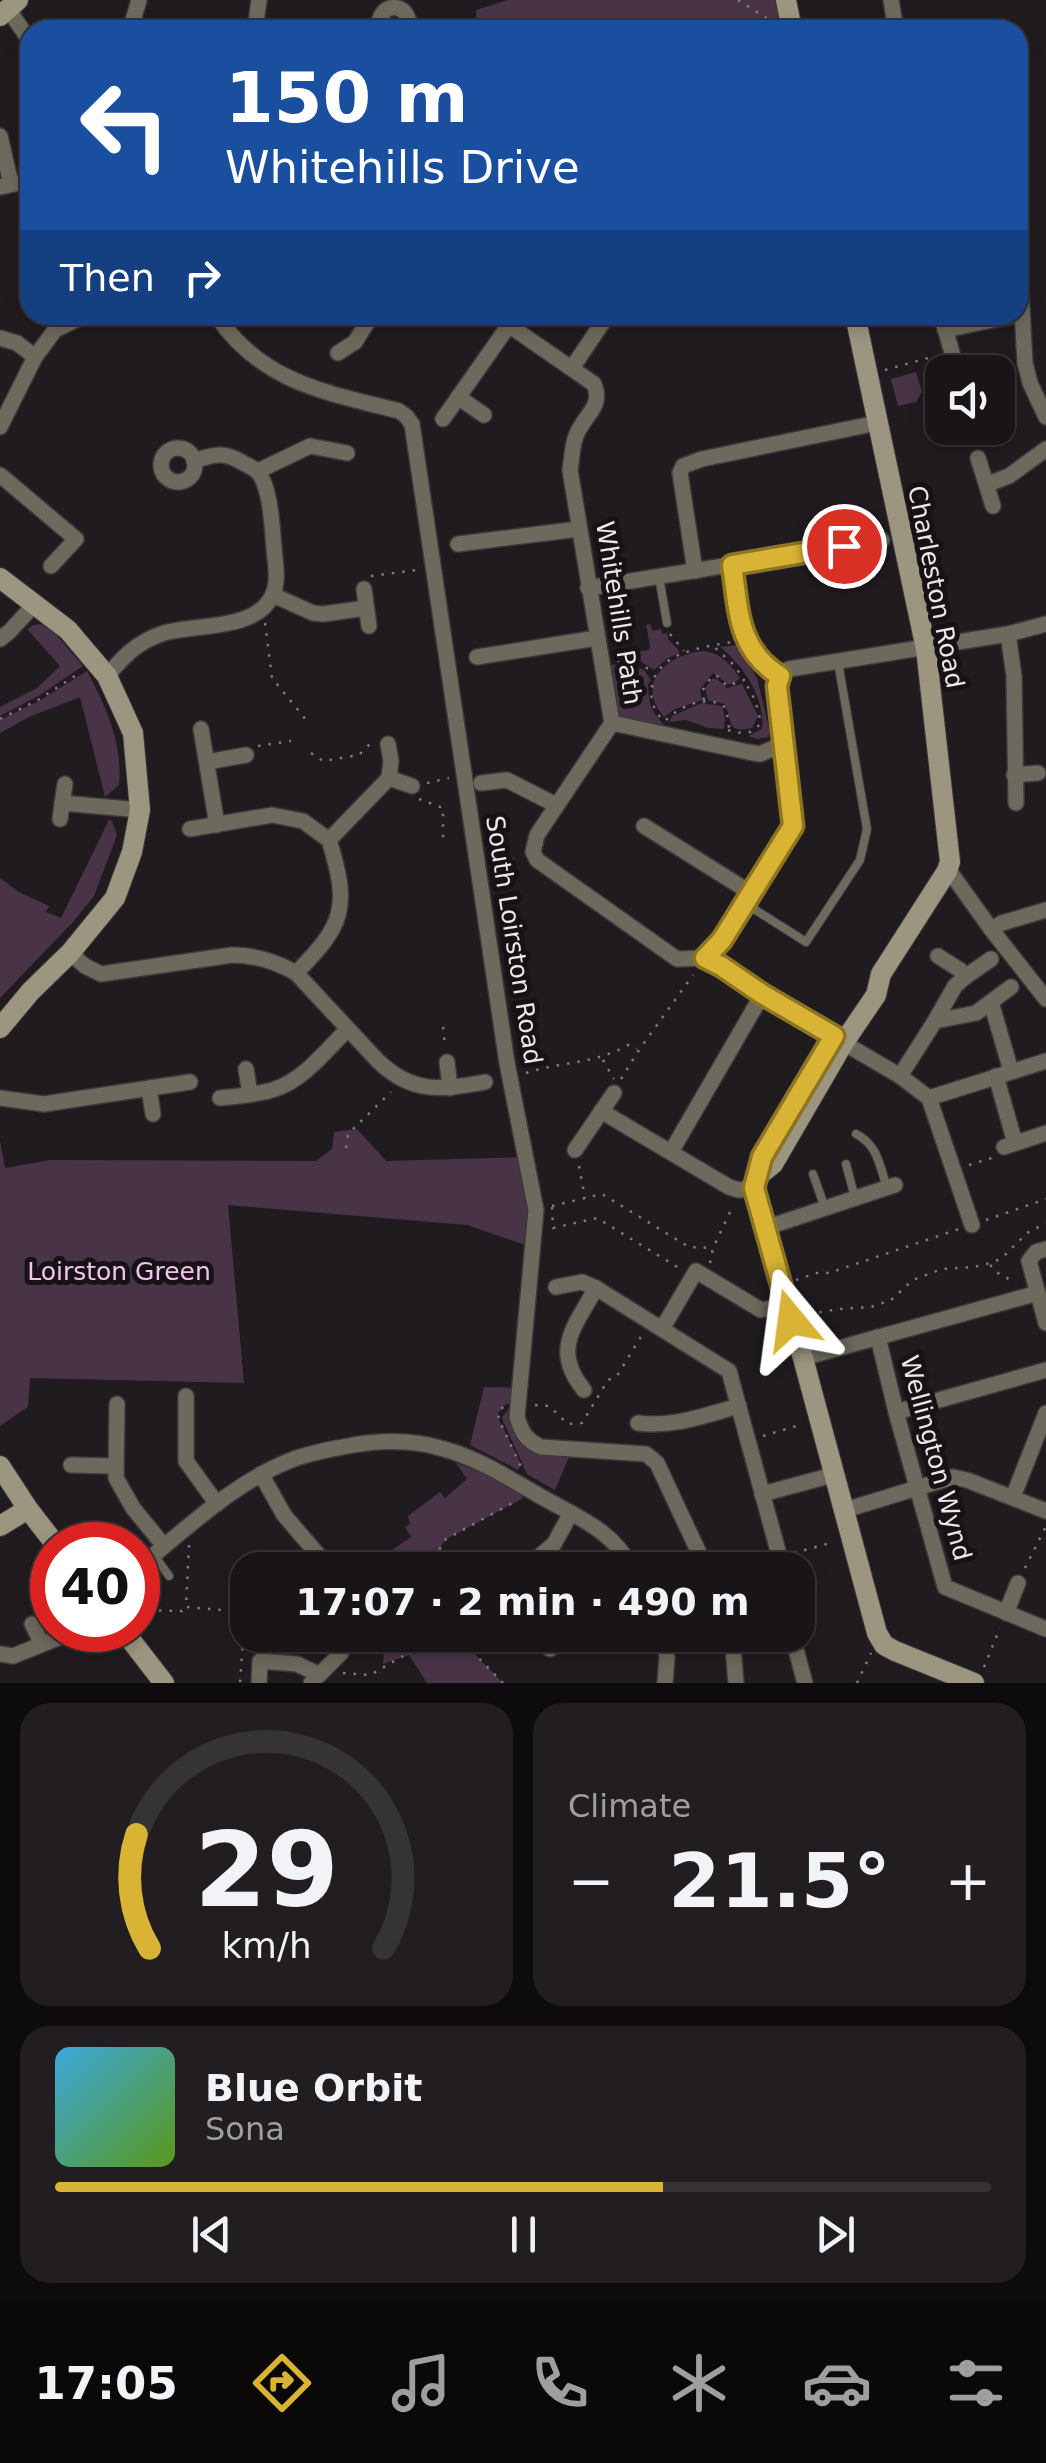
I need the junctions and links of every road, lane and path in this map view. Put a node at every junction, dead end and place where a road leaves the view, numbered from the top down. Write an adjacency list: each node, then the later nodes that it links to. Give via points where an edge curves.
1 (738, 0): 2 (path)
2 (784, 16)
3 (0, 136): 4 (street)
4 (6, 186)
5 (65, 325): 16 (street)
6 (224, 325): 39 (street, South Loirston Road, via 277,373 406,416 415,435)
7 (366, 325): 14 (street)
8 (509, 325): 18 (street); 20 (street)
9 (601, 325): 18 (street)
10 (857, 325): 19 (street, Charleston Road)
11 (944, 325): 15 (street)
12 (1020, 325): 22 (street, via 1030,383)
13 (0, 338): 16 (street)
14 (338, 353)
15 (952, 355)
16 (35, 357): 25 (street)
17 (925, 365): 19 (path)
18 (572, 368): 34 (street, Whitehills Path, via 598,392 576,435 570,470)
19 (867, 376): 24 (street, Charleston Road)
20 (458, 397): 21 (street); 23 (street)
21 (484, 415)
22 (1046, 417)
23 (442, 419)
24 (877, 424): 40 (street, via 682,466); 56 (street, Charleston Road)
25 (0, 428)
26 (1046, 449): 32 (street)
27 (347, 453): 30 (street, via 310,446)
28 (978, 458): 32 (street)
29 (194, 460): 30 (street, via 230,455)
30 (258, 471): 45 (street, via 272,518 276,577)
31 (0, 475): 38 (street, via 76,539)
32 (988, 484): 33 (street)
33 (993, 506)
34 (579, 529): 36 (street); 43 (street, Whitehills Path)
35 (882, 540): 37 (street)
36 (458, 544)
37 (732, 565): 40 (street); 54 (street)
38 (51, 566)
39 (434, 568): 44 (path, via 362,577); 81 (street, South Loirston Road)
40 (695, 571): 41 (street)
41 (659, 577): 43 (street); 48 (lane)
42 (0, 578): 46 (street)
43 (588, 588): 52 (street, Whitehills Path)
44 (364, 589): 47 (street)
45 (268, 601): 47 (street, via 323,614); 61 (street, via 246,619 157,635); 67 (path, via 272,678)
46 (35, 604): 53 (street); 61 (street)
47 (366, 608): 50 (street)
48 (667, 624): 57 (path)
49 (1046, 624): 51 (street)
50 (369, 626)
51 (1008, 634): 56 (street); 82 (street)
52 (597, 638): 58 (street); 60 (street, Whitehills Path)
53 (0, 639)
54 (746, 640): 55 (path); 63 (street, via 762,665)
55 (712, 646): 57 (path); 64 (path)
56 (926, 648): 59 (street); 96 (street, Charleston Road)
57 (686, 652): 62 (path)
58 (478, 658)
59 (838, 662): 63 (street); 98 (lane, via 868,829 860,860 806,942)
60 (601, 663): 62 (path, via 634,658); 69 (street, Whitehills Path)
61 (101, 669): 66 (path); 89 (street, via 132,733)
62 (655, 674): 68 (path, via 652,704)
63 (780, 676): 76 (street)
64 (744, 680): 65 (path, via 730,686 712,676 702,691); 71 (path, via 760,722 750,732)
65 (704, 702): 68 (path); 71 (path, via 726,708)
66 (0, 719)
67 (307, 722)
68 (664, 722): 73 (path)
69 (612, 723): 73 (street, Whitehills Path); 88 (street)
70 (201, 729): 79 (street)
71 (728, 730): 72 (path)
72 (719, 732)
73 (676, 737): 76 (street, Whitehills Path, via 760,754)
74 (291, 740): 78 (path, via 248,747)
75 (388, 744): 77 (path, via 370,743 360,755 323,760); 83 (street)
76 (783, 744): 98 (street, via 793,826)
77 (312, 753)
78 (246, 755): 79 (street)
79 (207, 762): 90 (street)
80 (1038, 773): 82 (street)
81 (463, 775): 86 (path); 97 (street, South Loirston Road)
82 (1014, 775): 87 (street)
83 (389, 778): 86 (street); 93 (street)
84 (481, 783): 88 (street, via 507,780)
85 (65, 784): 89 (street, via 61,811)
86 (412, 786): 94 (path, via 412,797 443,808)
87 (1016, 802)
88 (556, 806): 95 (street)
89 (140, 810): 101 (street, via 115,898)
90 (217, 825): 92 (street); 93 (street, via 288,817)
91 (644, 826): 98 (street)
92 (190, 830)
93 (329, 840): 105 (street, via 341,909 326,941)
94 (443, 841)
95 (533, 852): 97 (path); 103 (street, via 545,868 676,959)
96 (948, 871): 100 (street); 115 (street, via 881,974 876,995)
97 (477, 872): 123 (street, South Loirston Road)
98 (748, 898): 103 (street)
99 (1046, 910): 100 (street)
100 (991, 929): 109 (street)
101 (70, 953): 105 (street, via 101,974 232,955); 113 (street)
102 (938, 956): 106 (street)
103 (705, 958): 108 (street); 116 (path)
104 (991, 959): 106 (street)
105 (296, 973): 114 (street)
106 (966, 977): 111 (street)
107 (1011, 987): 110 (street)
108 (762, 994): 115 (street); 141 (street)
109 (1044, 994)
110 (991, 1002): 111 (street, via 976,1013); 121 (street)
111 (935, 1021): 122 (street)
112 (443, 1027): 119 (path)
113 (0, 1028)
114 (348, 1028): 124 (street); 130 (street, via 300,1076)
115 (840, 1039): 122 (street); 145 (street, via 773,1164)
116 (638, 1050): 117 (path, via 628,1045); 117 (path, via 615,1086)
117 (602, 1058): 123 (path)
118 (1046, 1061): 121 (street)
119 (447, 1062): 128 (street)
120 (246, 1069): 130 (street)
121 (1004, 1073): 133 (street); 138 (street)
122 (900, 1076): 133 (street)
123 (510, 1078): 203 (street, South Loirston Road, via 536,1210 517,1403 521,1432 541,1447 646,1454 657,1462)
124 (403, 1080): 128 (street); 139 (path, via 348,1134)
125 (190, 1082): 127 (street)
126 (486, 1082): 128 (street)
127 (150, 1088): 131 (street, via 44,1104); 135 (street)
128 (450, 1088)
129 (614, 1093): 134 (street)
130 (250, 1094): 132 (street)
131 (0, 1098)
132 (220, 1098)
133 (929, 1098): 143 (street)
134 (601, 1112): 140 (street); 141 (street)
135 (153, 1114)
136 (1046, 1133): 138 (street)
137 (856, 1134): 146 (lane, via 873,1146)
138 (1010, 1145): 143 (path, via 1001,1156)
139 (346, 1148)
140 (576, 1150): 147 (path)
141 (671, 1152): 145 (street, via 729,1187)
142 (846, 1164): 148 (lane)
143 (953, 1170): 152 (street)
144 (813, 1174): 150 (lane)
145 (750, 1185): 153 (street); 154 (path)
146 (891, 1186): 148 (street)
147 (585, 1198): 154 (path, via 602,1194 689,1247); 157 (path, via 552,1206 553,1228 597,1218)
148 (854, 1198): 150 (street)
149 (1046, 1199): 152 (path)
150 (825, 1208): 153 (street)
151 (1046, 1223): 156 (path)
152 (972, 1225): 158 (path)
153 (766, 1228): 158 (street)
154 (713, 1248): 157 (path)
155 (1046, 1249): 161 (street, via 1029,1261)
156 (989, 1264): 161 (path); 162 (path, via 942,1269 871,1307)
157 (700, 1277): 162 (street, via 760,1310); 164 (street)
158 (781, 1284): 162 (street)
159 (556, 1287): 160 (street, via 582,1282)
160 (596, 1288): 164 (street); 168 (street, via 567,1348 573,1378)
161 (1038, 1293): 163 (street); 165 (street)
162 (789, 1313): 166 (street)
163 (1046, 1323)
164 (662, 1329): 171 (street, via 729,1371)
165 (878, 1336): 166 (street); 172 (street, Wellington Wynd)
166 (803, 1358): 174 (street)
167 (1046, 1370): 172 (street)
168 (584, 1390)
169 (186, 1396): 187 (street, via 186,1462)
170 (117, 1404): 180 (street)
171 (739, 1406): 175 (street, via 678,1423); 176 (street)
172 (896, 1412): 183 (street, Wellington Wynd)
173 (1046, 1413): 177 (street)
174 (819, 1420): 176 (path); 182 (street)
175 (638, 1423)
176 (748, 1440): 185 (street)
177 (1040, 1443): 186 (street)
178 (71, 1465): 180 (street)
179 (0, 1466): 188 (street)
180 (116, 1466): 193 (street)
181 (261, 1474): 184 (street, via 325,1450 379,1440 440,1447); 187 (street); 199 (street)
182 (833, 1475): 185 (street); 189 (street)
183 (918, 1486): 186 (street, via 953,1478); 189 (street); 212 (street, Wellington Wynd, via 945,1587)
184 (534, 1493): 191 (street); 200 (path, via 446,1539)
185 (762, 1494): 204 (street)
186 (1013, 1497): 190 (street)
187 (217, 1504): 196 (street)
188 (28, 1508): 192 (street); 195 (street)
189 (842, 1510): 197 (street)
190 (1046, 1512)
191 (571, 1513): 201 (street); 202 (street, via 602,1530)
192 (39, 1522)
193 (142, 1522)
194 (1046, 1525): 208 (path)
195 (0, 1526)
196 (184, 1531): 198 (street); 209 (path, via 190,1540)
197 (850, 1538): 205 (path); 214 (street)
198 (160, 1549)
199 (315, 1552)
200 (439, 1552)
201 (545, 1552)
202 (622, 1552)
203 (699, 1552)
204 (775, 1552)
205 (811, 1552)
206 (160, 1553): 207 (lane)
207 (169, 1576)
208 (1018, 1583): 212 (street)
209 (186, 1607): 210 (path); 211 (path)
210 (160, 1610)
211 (230, 1611)
212 (1006, 1613): 213 (street); 227 (path)
213 (1046, 1629)
214 (879, 1636): 229 (street); 237 (path)
215 (30, 1649): 225 (street)
216 (140, 1652): 230 (street)
217 (242, 1652): 231 (path)
218 (288, 1652): 226 (path)
219 (342, 1652): 228 (street)
220 (406, 1652): 228 (path, via 370,1674)
221 (473, 1652): 233 (path)
222 (667, 1652): 234 (street)
223 (733, 1652): 235 (street)
224 (797, 1652): 236 (street)
225 (0, 1654)
226 (287, 1663): 228 (street); 232 (street, via 260,1661)
227 (979, 1674): 229 (street)
228 (317, 1676)
229 (940, 1677)
230 (164, 1683)
231 (240, 1683)
232 (259, 1683)
233 (504, 1683)
234 (665, 1683)
235 (736, 1683)
236 (805, 1683)
237 (857, 1683)

